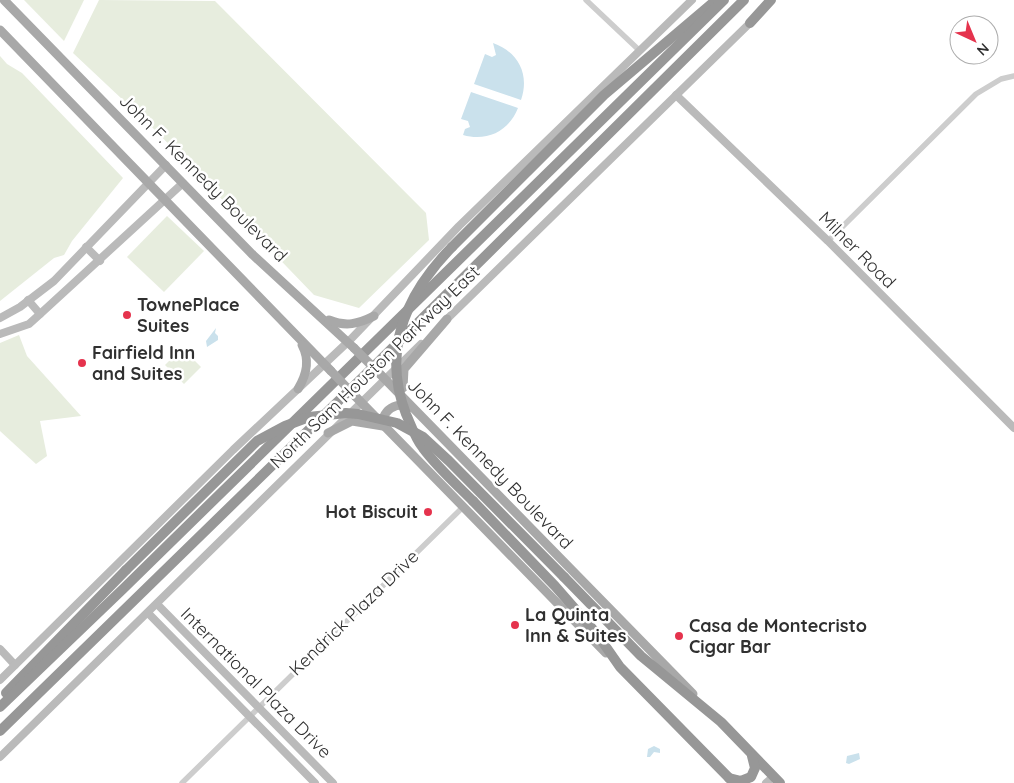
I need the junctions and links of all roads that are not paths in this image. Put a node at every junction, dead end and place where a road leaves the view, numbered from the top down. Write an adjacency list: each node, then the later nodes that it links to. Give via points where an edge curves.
1 (4, 0): 13 (main road, John F. Kennedy Boulevard)
2 (586, 0): 10 (street)
3 (692, 0): 10 (main road, North Sam Houston Parkway East)
4 (716, 0): 43 (highway, bridge, via 604,95 452,247 425,278 410,302 401,328 396,372 401,401 417,439 439,467 555,586)
5 (724, 0): 46 (highway, North Sam Houston Parkway East)
6 (744, 0): 50 (highway, North Sam Houston Parkway East)
7 (772, 0): 8 (highway)
8 (750, 23): 12 (main road, North Sam Houston Parkway East)
9 (0, 30): 14 (main road)
10 (640, 52): 22 (main road, North Sam Houston Parkway East, via 459,226)
11 (1014, 76): 17 (street, via 1000,78 976,94)
12 (676, 95): 17 (main road, Milner Road); 25 (main road, North Sam Houston Parkway East)
13 (166, 165): 14 (main road); 15 (main road, John F. Kennedy Boulevard)
14 (149, 182): 16 (main road); 18 (main road)
15 (183, 183): 16 (main road); 24 (main road, John F. Kennedy Boulevard, via 253,255)
16 (166, 199): 19 (main road); 27 (main road)
17 (828, 241): 35 (main road, Milner Road)
18 (86, 247): 19 (main road); 20 (main road, via 54,281)
19 (100, 261): 21 (main road)
20 (28, 300): 21 (main road); 23 (main road)
21 (40, 314): 26 (main road, via 28,324)
22 (374, 316): 24 (main road, via 346,325); 28 (main road, North Sam Houston Parkway East)
23 (0, 318)
24 (324, 318): 28 (main road, John F. Kennedy Boulevard)
25 (447, 319): 30 (main road, North Sam Houston Parkway East); 33 (main road, via 404,369 403,387)
26 (0, 334)
27 (298, 338): 29 (main road); 31 (main road, via 307,362 304,380)
28 (351, 345): 29 (main road, North Sam Houston Parkway East); 30 (main road, John F. Kennedy Boulevard, bridge)
29 (324, 364): 31 (main road, North Sam Houston Parkway East); 32 (main road, bridge)
30 (382, 376): 32 (main road, North Sam Houston Parkway East); 33 (main road, John F. Kennedy Boulevard)
31 (298, 388): 42 (main road, North Sam Houston Parkway East)
32 (358, 399): 34 (main road); 36 (main road, North Sam Houston Parkway East)
33 (409, 405): 37 (main road, John F. Kennedy Boulevard)
34 (386, 427): 36 (main road, via 352,421); 37 (main road, via 385,414 395,405 403,405 431,432); 38 (main road)
35 (1014, 428)
36 (328, 433): 39 (main road, North Sam Houston Parkway East)
37 (446, 441): 49 (main road, John F. Kennedy Boulevard)
38 (463, 507): 43 (main road); 47 (street, Kendrick Plaza Drive)
39 (157, 604): 40 (main road, North Sam Houston Parkway East); 47 (main road, International Plaza Drive)
40 (148, 614): 48 (main road, International Plaza Drive); 52 (main road, North Sam Houston Parkway East)
41 (0, 649): 42 (main road)
42 (15, 665): 44 (main road, North Sam Houston Parkway East)
43 (620, 667): 54 (highway)
44 (0, 680)
45 (0, 700): 49 (highway, bridge, via 257,441 309,417 346,413 397,423 423,437 642,656)
46 (0, 707)
47 (259, 707): 48 (street, Kendrick Plaza Drive); 53 (main road, International Plaza Drive)
48 (250, 716): 56 (street, Kendrick Plaza Drive); 57 (main road, International Plaza Drive)
49 (722, 722): 51 (highway, John F. Kennedy Boulevard)
50 (0, 731)
51 (752, 756): 54 (highway, via 755,768 751,777); 55 (highway, John F. Kennedy Boulevard)
52 (0, 757)
53 (326, 775): 57 (main road); 58 (main road, International Plaza Drive)
54 (731, 780)
55 (773, 781)
56 (182, 783)
57 (317, 783)
58 (333, 783)

